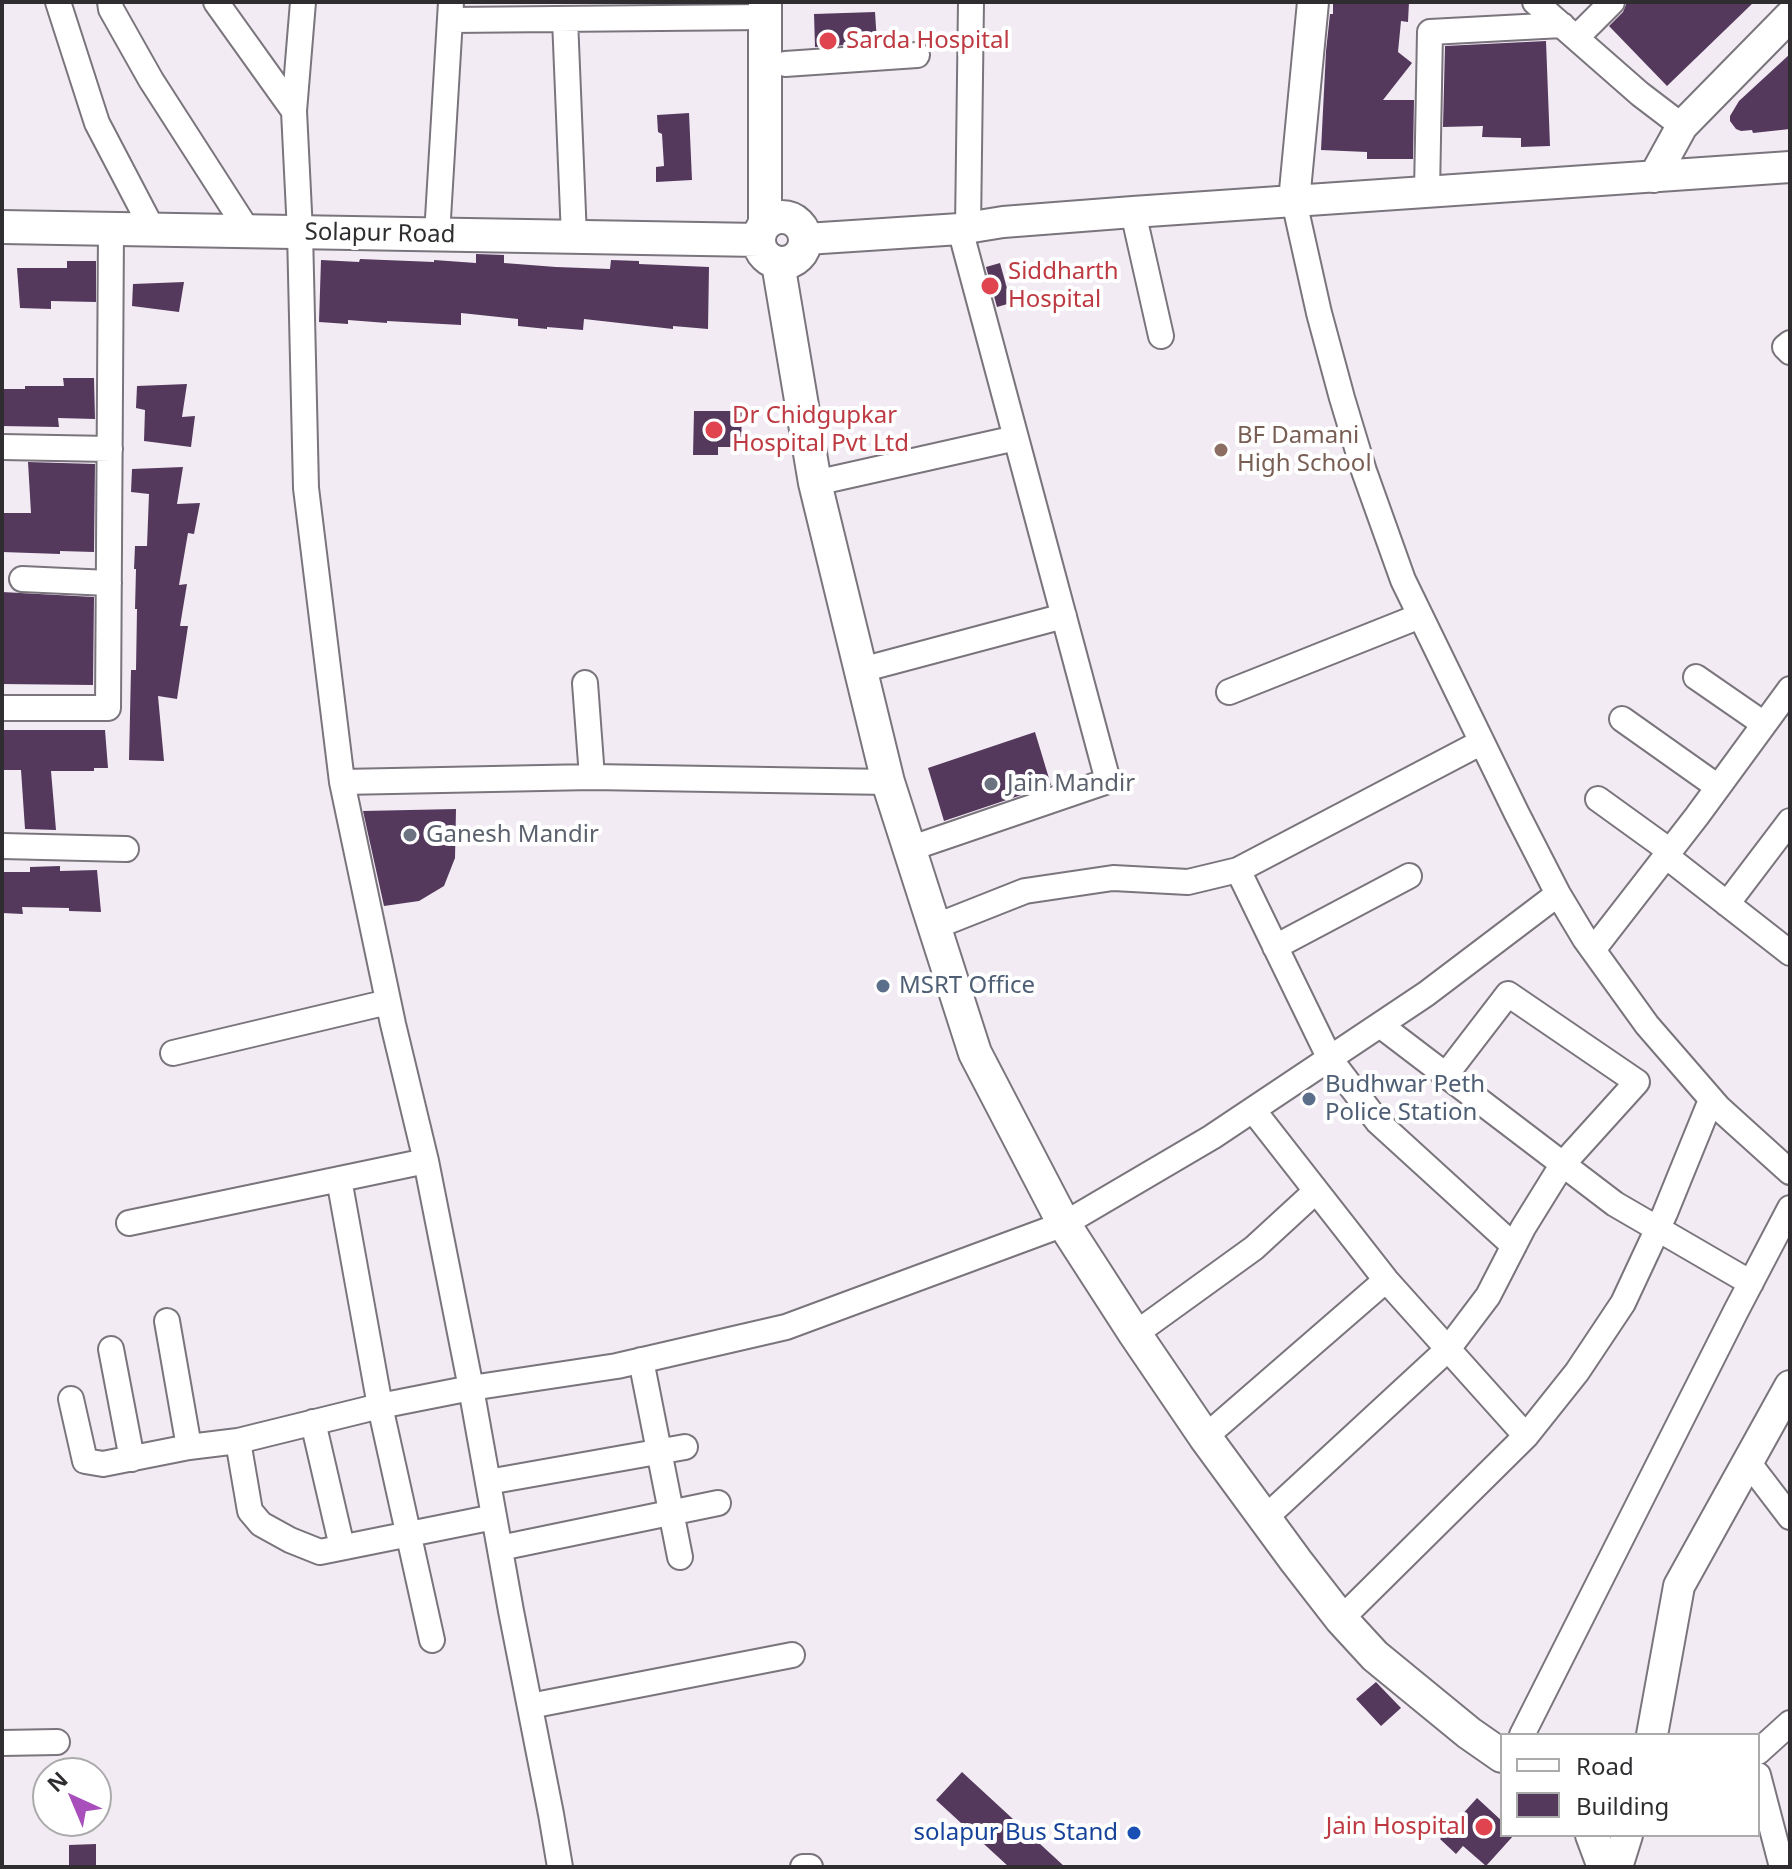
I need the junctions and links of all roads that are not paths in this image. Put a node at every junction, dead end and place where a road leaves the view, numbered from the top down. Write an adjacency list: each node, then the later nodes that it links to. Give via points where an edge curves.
1 (58, 2): 26 (street, via 97,123)
2 (110, 2): 27 (street, via 151,80)
3 (216, 2): 16 (street)
4 (303, 2): 16 (street)
5 (971, 2): 24 (street)
6 (1313, 2): 21 (street)
7 (1535, 2): 13 (street)
8 (1612, 2): 13 (street)
9 (771, 7): 12 (street); 15 (main road); 31 (main road)
10 (451, 11): 12 (street); 29 (street)
11 (1790, 16): 17 (street)
12 (565, 19): 30 (street)
13 (1569, 31): 17 (street); 20 (street, via 1430,32)
14 (917, 55): 15 (street)
15 (785, 64): 31 (main road)
16 (294, 111): 28 (street)
17 (1682, 126): 19 (street)
18 (1790, 167): 19 (street)
19 (1654, 177): 20 (street)
20 (1427, 192): 21 (street)
21 (1294, 201): 22 (street); 42 (street, via 1346,413)
22 (1133, 212): 24 (street); 32 (street)
23 (2, 227): 25 (main road, Solapur Road)
24 (964, 228): 31 (street); 35 (street)
25 (111, 229): 26 (main road, Solapur Road); 37 (street)
26 (153, 230): 27 (main road, Solapur Road)
27 (248, 231): 28 (main road, Solapur Road)
28 (300, 232): 29 (main road, Solapur Road); 53 (street, via 306,488)
29 (437, 235): 30 (main road, Solapur Road)
30 (574, 237): 31 (main road, Solapur Road)
31 (778, 237): 38 (main road)
32 (1161, 336)
33 (1790, 343): 34 (street, via 1785,347)
34 (1790, 352)
35 (1016, 438): 38 (street); 41 (street)
36 (2, 447): 37 (street)
37 (110, 449): 40 (street)
38 (815, 483): 43 (main road)
39 (22, 579): 40 (street)
40 (109, 583): 48 (street, via 108,708)
41 (1064, 616): 43 (street); 60 (street, via 1108,781)
42 (1420, 616): 47 (street); 51 (street)
43 (861, 670): 54 (main road)
44 (1696, 677): 50 (street)
45 (585, 683): 52 (street)
46 (1790, 689): 50 (street)
47 (1229, 692)
48 (2, 708)
49 (1622, 719): 55 (street)
50 (1764, 724): 55 (street)
51 (1482, 742): 62 (street); 64 (street)
52 (592, 777): 53 (street); 54 (street)
53 (342, 782): 70 (street)
54 (888, 782): 60 (main road)
55 (1718, 787): 61 (street)
56 (1598, 799): 61 (street)
57 (1790, 821): 65 (street)
58 (2, 846): 59 (street)
59 (126, 849)
60 (909, 849): 66 (main road)
61 (1668, 853): 65 (street); 68 (street)
62 (1238, 870): 66 (street, via 1188,882 1113,878 1025,891); 67 (street)
63 (1409, 876): 67 (street)
64 (1558, 894): 68 (street); 71 (street)
65 (1727, 904): 69 (street)
66 (934, 927): 84 (main road, via 975,1053)
67 (1275, 947): 73 (street)
68 (1593, 950): 75 (street)
69 (1790, 953)
70 (388, 1002): 72 (street); 77 (street)
71 (1380, 1025): 73 (street); 74 (street)
72 (173, 1053)
73 (1330, 1059): 76 (street); 86 (street, via 1378,1122)
74 (1445, 1076): 78 (street); 78 (street, via 1508,994 1637,1082)
75 (1711, 1100): 79 (street); 85 (street)
76 (1253, 1110): 81 (street); 84 (street)
77 (426, 1161): 80 (street); 95 (street)
78 (1562, 1165): 85 (street); 86 (street)
79 (1790, 1172)
80 (339, 1179): 83 (street); 97 (street)
81 (1316, 1191): 87 (street); 90 (street, via 1254,1248)
82 (1790, 1208): 88 (street)
83 (129, 1223)
84 (1064, 1224): 90 (main road); 93 (street, via 786,1327)
85 (1658, 1229): 88 (street); 99 (street, via 1623,1303)
86 (1514, 1246): 92 (street, via 1488,1296)
87 (1386, 1280): 92 (street); 100 (street)
88 (1751, 1283): 122 (street)
89 (167, 1321): 102 (street)
90 (1135, 1334): 100 (main road)
91 (111, 1349): 105 (street)
92 (1448, 1349): 99 (street); 112 (street)
93 (641, 1360): 95 (street); 104 (street)
94 (1790, 1386): 106 (street)
95 (471, 1388): 97 (street); 107 (street)
96 (71, 1399): 105 (street, via 85,1461)
97 (380, 1406): 98 (street); 113 (street)
98 (313, 1422): 101 (street); 114 (street)
99 (1526, 1436): 117 (street)
100 (1205, 1437): 112 (main road)
101 (238, 1441): 102 (street); 114 (street, via 250,1511 261,1524 320,1552)
102 (189, 1447): 105 (street)
103 (685, 1447): 104 (street)
104 (659, 1452): 107 (street); 109 (street)
105 (132, 1459)
106 (1748, 1462): 110 (street); 123 (street, via 1679,1586)
107 (488, 1482): 111 (street)
108 (718, 1503): 109 (street)
109 (671, 1513): 115 (street); 116 (street)
110 (1789, 1514)
111 (494, 1517): 113 (street); 115 (street)
112 (1265, 1518): 117 (main road)
113 (409, 1534): 114 (street); 118 (street)
114 (342, 1547)
115 (500, 1548): 120 (street)
116 (680, 1557)
117 (1341, 1619): 127 (main road, via 1375,1656)
118 (432, 1640)
119 (792, 1655): 120 (street)
120 (530, 1706): 131 (street)
121 (1790, 1723): 126 (street)
122 (1523, 1733)
123 (1652, 1733)
124 (57, 1742): 125 (street)
125 (2, 1743)
126 (1760, 1750)
127 (1500, 1755)
128 (1760, 1783): 136 (street)
129 (1593, 1837): 134 (main road)
130 (1626, 1837): 135 (street)
131 (560, 1867)
132 (803, 1867): 133 (street)
133 (810, 1867)
134 (1604, 1867)
135 (1617, 1867)
136 (1782, 1867)

